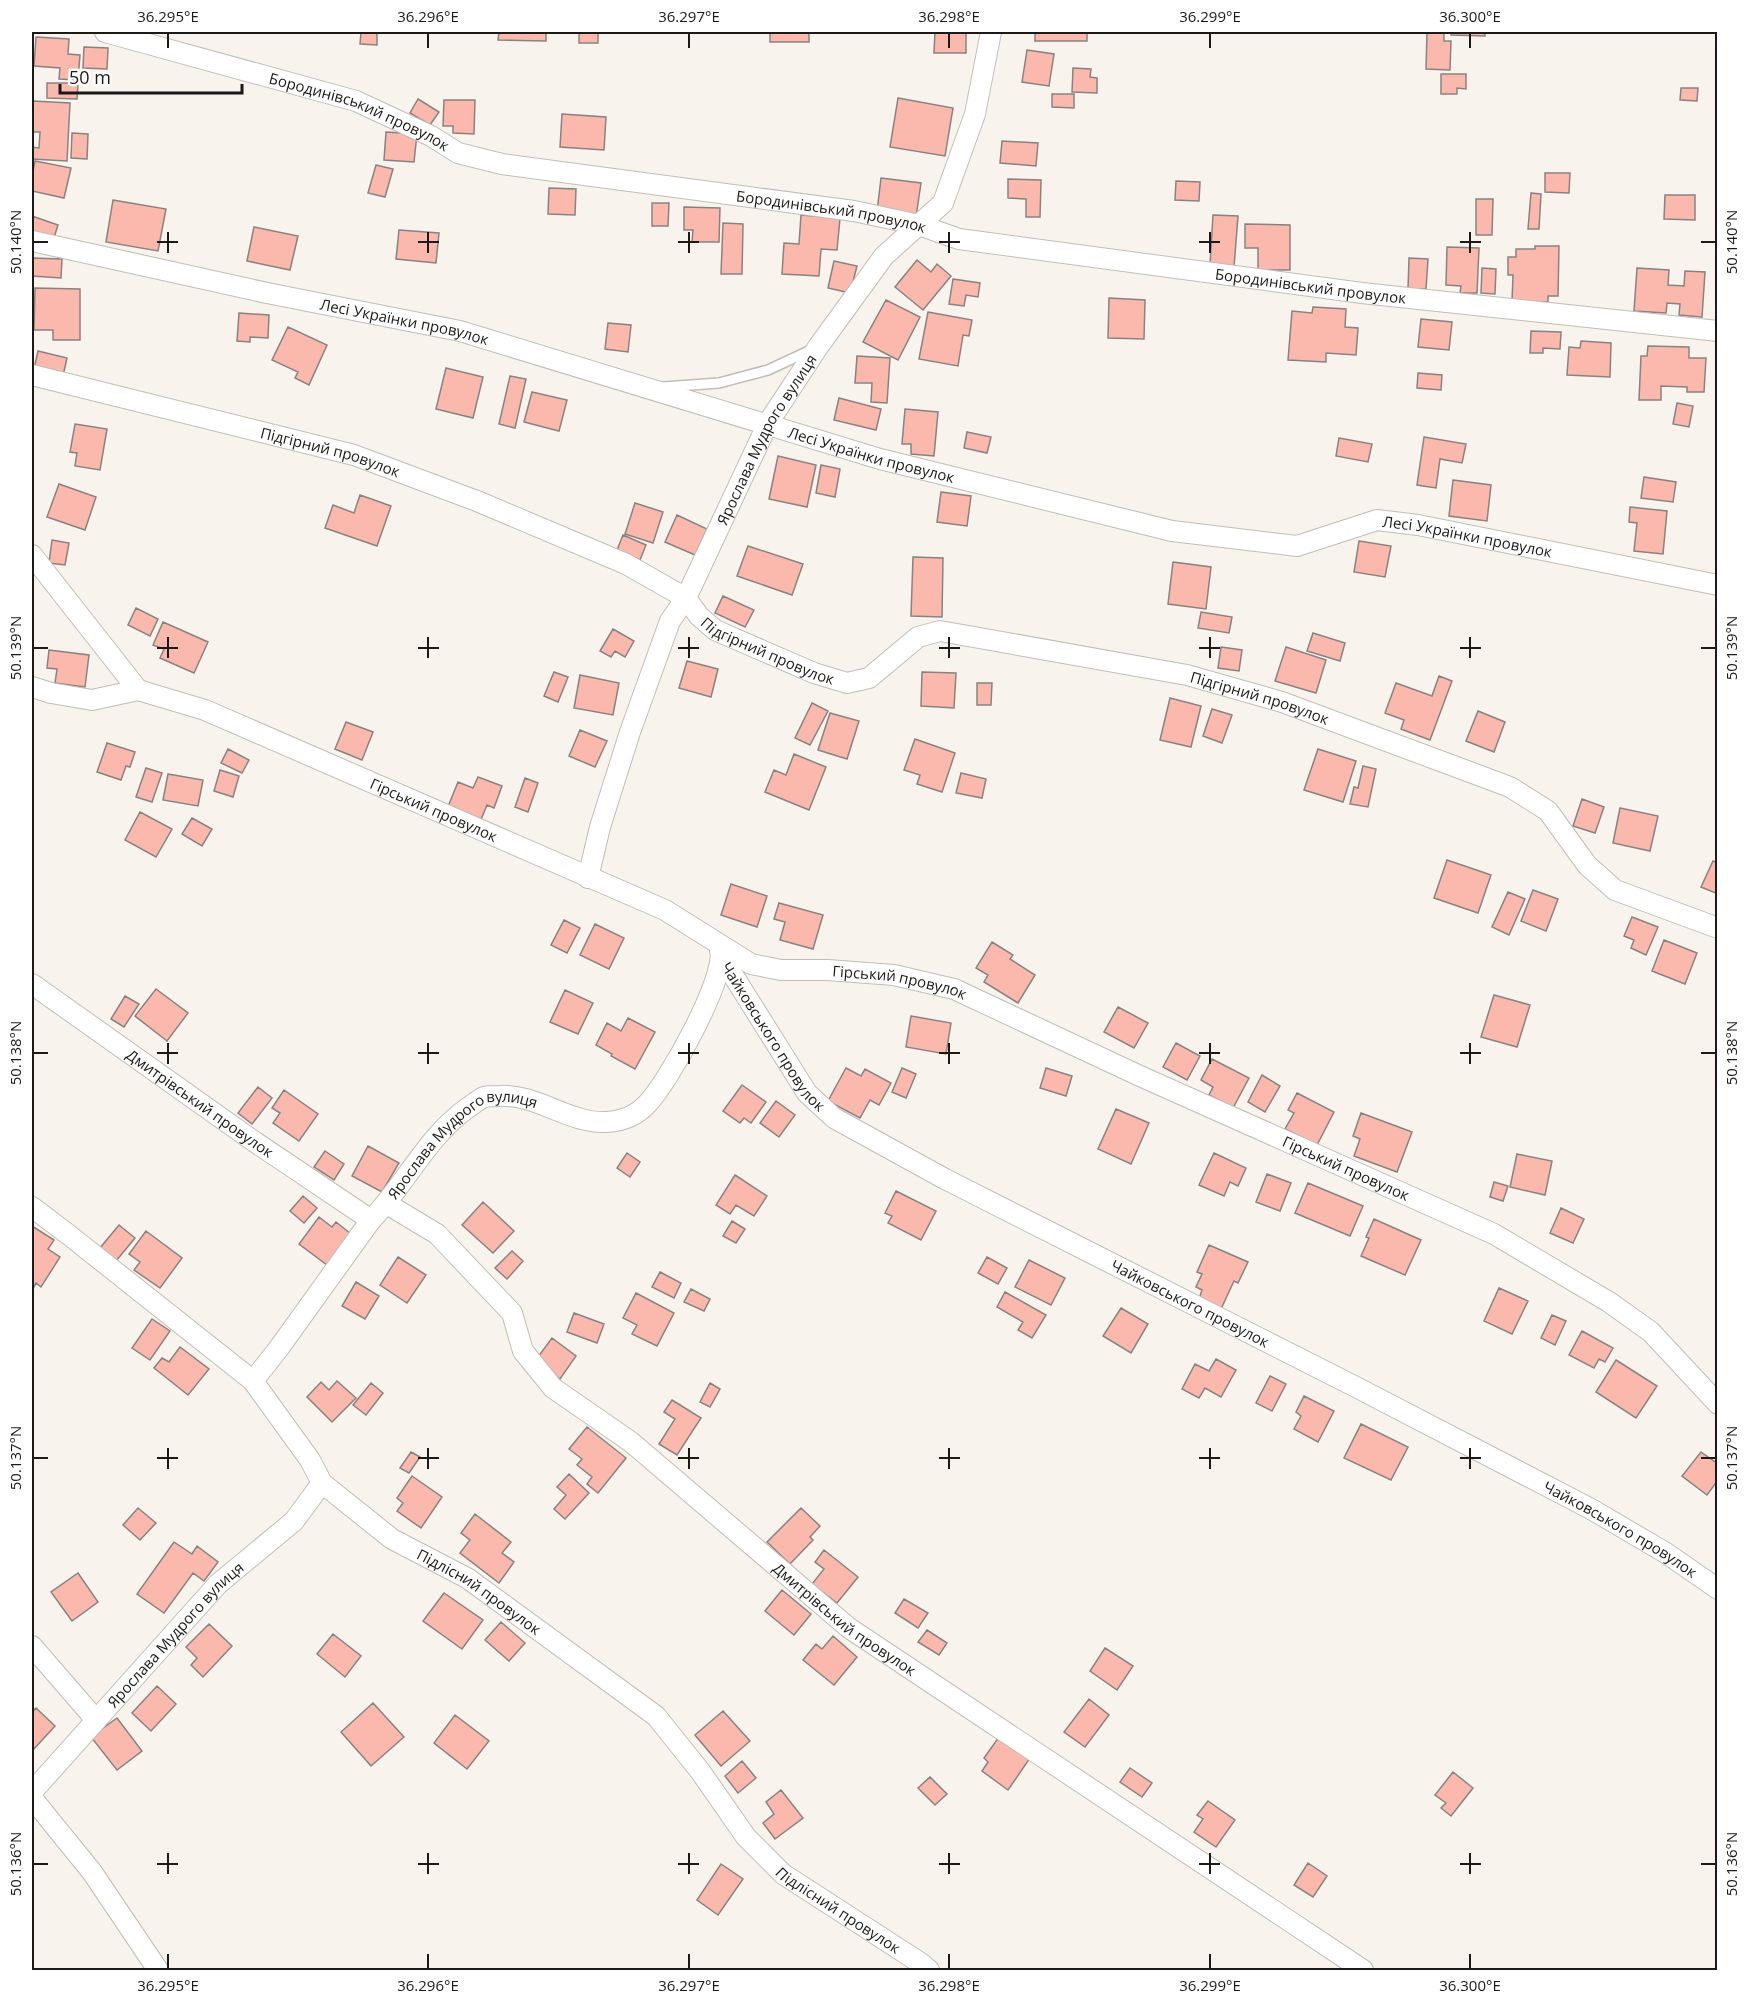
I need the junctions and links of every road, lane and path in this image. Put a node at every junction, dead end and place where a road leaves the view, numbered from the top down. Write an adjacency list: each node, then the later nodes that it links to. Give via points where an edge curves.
1 (105, 32): 3 (street, Бородинівський провулок, via 356,101 458,153 502,164 854,211)
2 (992, 32): 3 (street, Ярослава Мудрого вулиця, via 975,114 943,203)
3 (919, 225): 5 (street, Бородинівський провулок, via 959,239 1350,292); 6 (street, Ярослава Мудрого вулиця, via 884,256)
4 (32, 241): 8 (street, Лесі Українки провулок, via 460,331)
5 (1718, 331)
6 (818, 346): 8 (lane, via 768,370 719,383); 9 (street, Ярослава Мудрого вулиця)
7 (32, 375): 12 (street, Підгірний провулок, via 354,455 477,501 626,564)
8 (652, 388): 9 (street, Лесі Українки провулок)
9 (768, 423): 11 (street, Лесі Українки провулок, via 880,459 1172,531 1297,546 1377,520); 12 (street, Ярослава Мудрого вулиця)
10 (32, 555): 14 (street)
11 (1718, 585)
12 (686, 598): 15 (street, Ярослава Мудрого вулиця, via 670,621 630,732); 16 (street, Підгірний провулок, via 715,630 814,673 847,683 869,678 918,637 940,631 1186,675 1282,702 1510,787 1548,811 1587,865 1615,890)
13 (32, 687): 14 (street, Гірський провулок, via 92,700)
14 (138, 690): 15 (street, Гірський провулок, via 205,710)
15 (588, 878): 17 (street, Гірський провулок, via 665,910)
16 (1718, 928)
17 (720, 949): 19 (street, Ярослава Мудрого вулиця, via 717,974 688,1045 648,1103 632,1117 608,1122 583,1120 513,1095 485,1096 455,1117 418,1158); 23 (street, Гірський провулок, via 751,964 781,970 894,975 954,990 1494,1234 1609,1302 1651,1332); 25 (street, Чайковського провулок, via 807,1093 834,1118 945,1179 1591,1509)
18 (32, 984): 21 (street, Дмитрівський провулок)
19 (387, 1203): 21 (street, Ярослава Мудрого вулиця); 32 (street, Дмитрівський провулок, via 437,1234 512,1312 524,1352 553,1388 631,1442 849,1628)
20 (32, 1208): 22 (street, Підлісний провулок)
21 (371, 1220): 22 (street, Ярослава Мудрого вулиця)
22 (253, 1381): 24 (street, Підлісний провулок)
23 (1718, 1404)
24 (322, 1483): 27 (street, Ярослава Мудрого вулиця, via 294,1521 218,1584); 31 (street, Підлісний провулок, via 392,1539 467,1578 656,1716 746,1837 783,1874)
25 (1718, 1589)
26 (32, 1646): 27 (street)
27 (96, 1720): 28 (street, Ярослава Мудрого вулиця)
28 (32, 1792)
29 (32, 1798): 30 (street, via 92,1872)
30 (158, 1971)
31 (929, 1971)
32 (1363, 1971)

